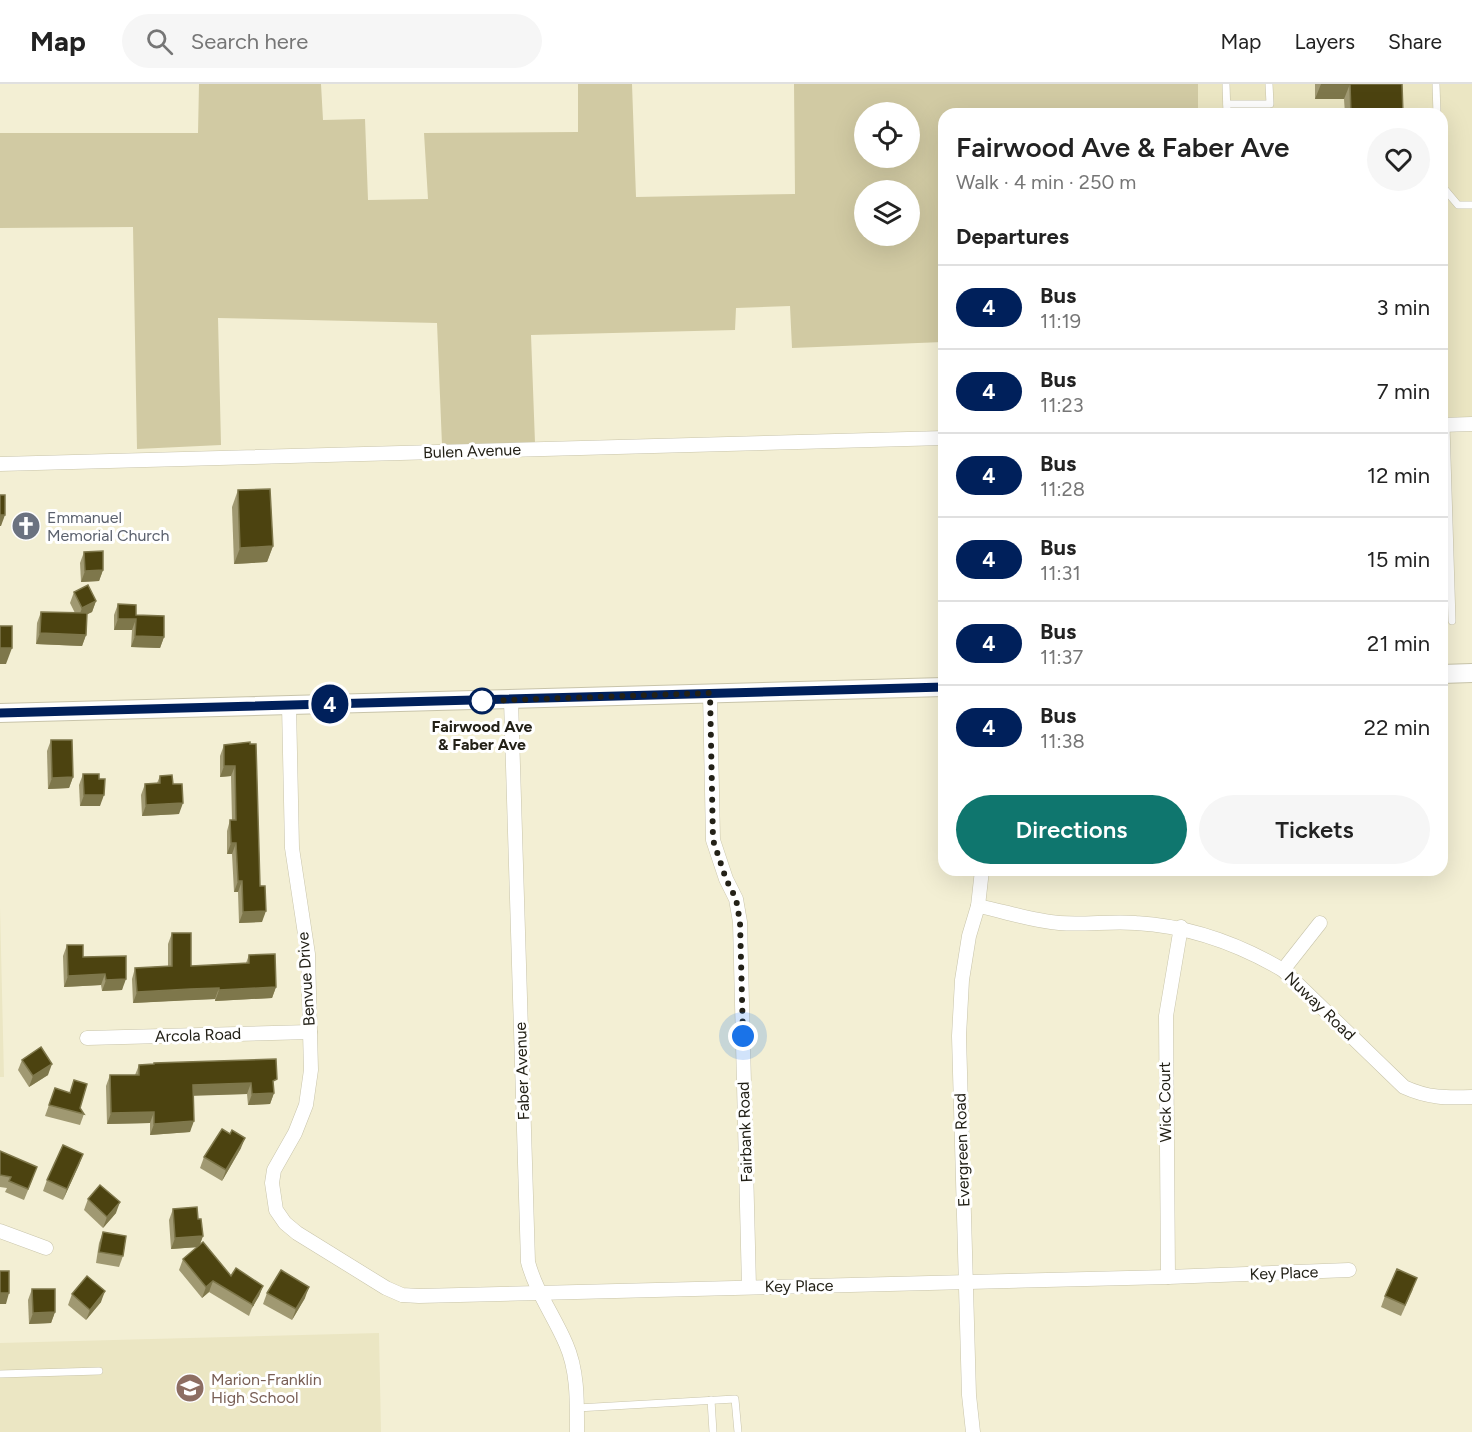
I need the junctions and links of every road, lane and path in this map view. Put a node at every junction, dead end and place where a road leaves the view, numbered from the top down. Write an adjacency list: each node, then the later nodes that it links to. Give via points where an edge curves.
1 (1226, 84): 4 (lane)
2 (1269, 84): 4 (lane, via 1270,104)
3 (1436, 84): 6 (lane)
4 (1227, 104): 5 (lane)
5 (1227, 108)
6 (1437, 108)
7 (1448, 193): 8 (lane, via 1458,205)
8 (1472, 205)
9 (1472, 424): 10 (street)
10 (1448, 425)
11 (938, 438): 12 (street, Bulen Avenue)
12 (0, 464)
13 (1448, 523): 14 (lane)
14 (1452, 621)
15 (1472, 673): 16 (street)
16 (1448, 674)
17 (938, 687): 18 (street)
18 (710, 693): 19 (street); 36 (street, Fairbank Road, via 713,840 736,899 740,922)
19 (511, 700): 20 (street); 37 (street, Faber Avenue, via 526,1230 528,1263)
20 (288, 705): 21 (street); 27 (street, Benvue Drive, via 292,848 308,954)
21 (0, 713)
22 (981, 876): 23 (street, Evergreen Road)
23 (978, 906): 25 (street, Nuway Road, via 1056,923); 35 (street, Evergreen Road, via 962,980 959,1036)
24 (1320, 923): 26 (street)
25 (1181, 927): 26 (street, Nuway Road, via 1228,942); 34 (street, Wick Court, via 1166,1016)
26 (1283, 970): 29 (street, Nuway Road, via 1404,1087 1421,1095)
27 (310, 1032): 28 (street, Arcola Road); 30 (street, Benvue Drive, via 311,1070 306,1105 274,1170)
28 (87, 1038)
29 (1472, 1097)
30 (276, 1210): 37 (street, Key Place, via 297,1233 402,1295)
31 (0, 1231): 32 (street)
32 (46, 1248)
33 (1349, 1270): 34 (street, Key Place)
34 (1168, 1277): 35 (street, Key Place)
35 (965, 1282): 36 (street, Key Place); 45 (street, Evergreen Road)
36 (749, 1287): 37 (street, Key Place)
37 (540, 1293): 41 (street, Faber Avenue, via 567,1346)
38 (99, 1371): 39 (lane)
39 (0, 1374)
40 (711, 1400): 41 (lane); 43 (lane); 44 (lane, via 735,1399)
41 (577, 1408): 42 (street, Faber Avenue)
42 (577, 1432)
43 (713, 1432)
44 (738, 1432)
45 (974, 1432)

